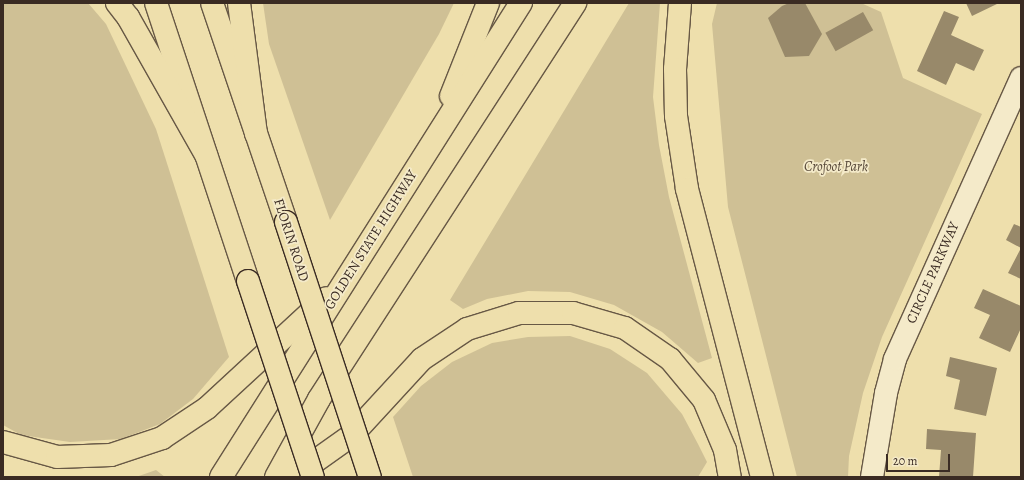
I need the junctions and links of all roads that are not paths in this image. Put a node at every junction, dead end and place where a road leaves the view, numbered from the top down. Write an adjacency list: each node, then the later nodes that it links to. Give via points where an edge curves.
1 (117, 3): 12 (main road, via 128,17)
2 (156, 3): 12 (main road)
3 (212, 3): 10 (main road, FLORIN ROAD)
4 (239, 3): 10 (main road)
5 (488, 3): 11 (main road)
6 (521, 3): 11 (main road, GOLDEN STATE HIGHWAY)
7 (575, 3): 16 (main road, via 319,399)
8 (680, 3): 21 (main road, via 675,68 676,116 687,189)
9 (1021, 78): 22 (street, CIRCLE PARKWAY, via 895,359 886,393)
10 (256, 134): 19 (main road, FLORIN ROAD, bridge)
11 (430, 148): 13 (main road, GOLDEN STATE HIGHWAY)
12 (206, 155): 18 (main road, bridge)
13 (348, 276): 14 (main road, via 207,408 162,438 111,455 57,456); 15 (main road, GOLDEN STATE HIGHWAY)
14 (3, 442)
15 (221, 477)
16 (276, 477)
17 (294, 477): 20 (main road, via 352,435 422,359 467,329 518,313 573,313 625,328 670,359 704,400 725,450)
18 (313, 477)
19 (370, 477)
20 (730, 477)
21 (762, 477)
22 (872, 477)

